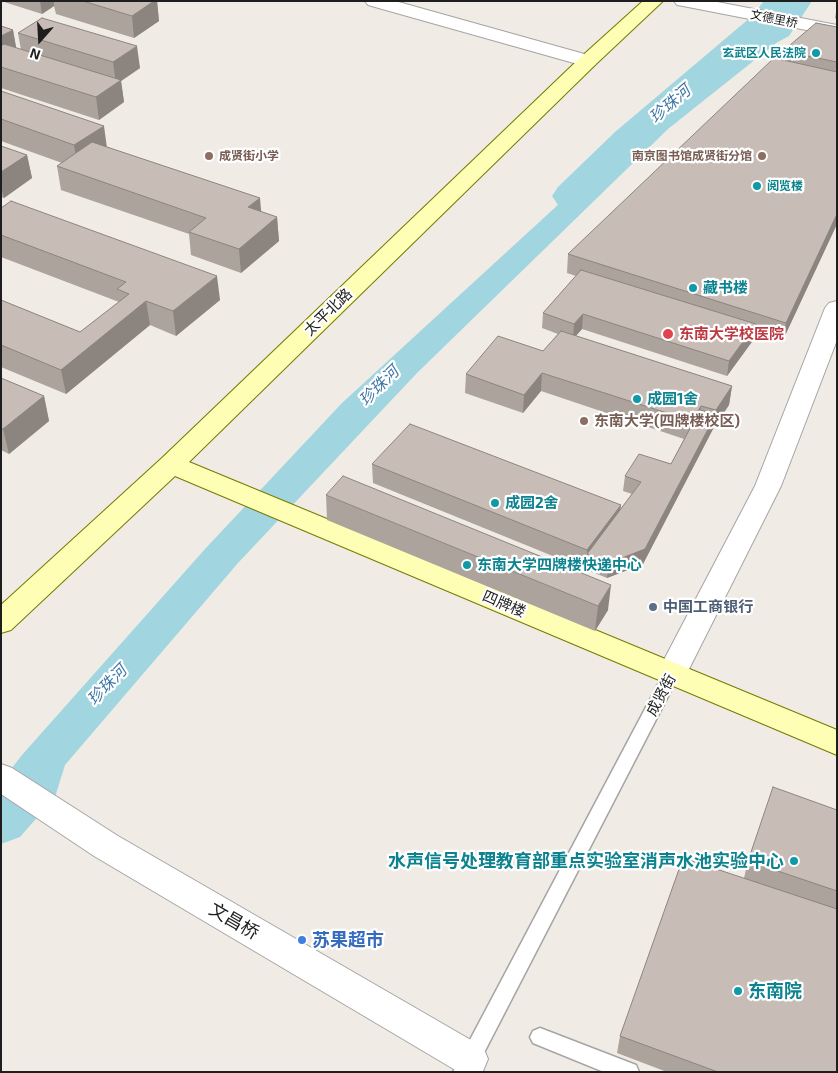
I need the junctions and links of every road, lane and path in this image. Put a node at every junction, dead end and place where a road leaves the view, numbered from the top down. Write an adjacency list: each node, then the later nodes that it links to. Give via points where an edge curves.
1 (374, 1): 5 (street)
2 (654, 1): 5 (main road, 太平北路)
3 (683, 1): 4 (street, 文德里桥)
4 (837, 31)
5 (588, 61): 7 (main road, 太平北路)
6 (837, 308): 9 (street, 成贤街, via 768,486)
7 (171, 464): 8 (main road, 太平北路); 9 (main road, 四牌楼)
8 (1, 622)
9 (672, 675): 10 (main road, 四牌楼); 13 (lane, 成贤街)
10 (837, 743)
11 (1, 776): 13 (street, 文昌桥, via 106,846)
12 (540, 1037): 14 (lane)
13 (466, 1066)
14 (629, 1072)

